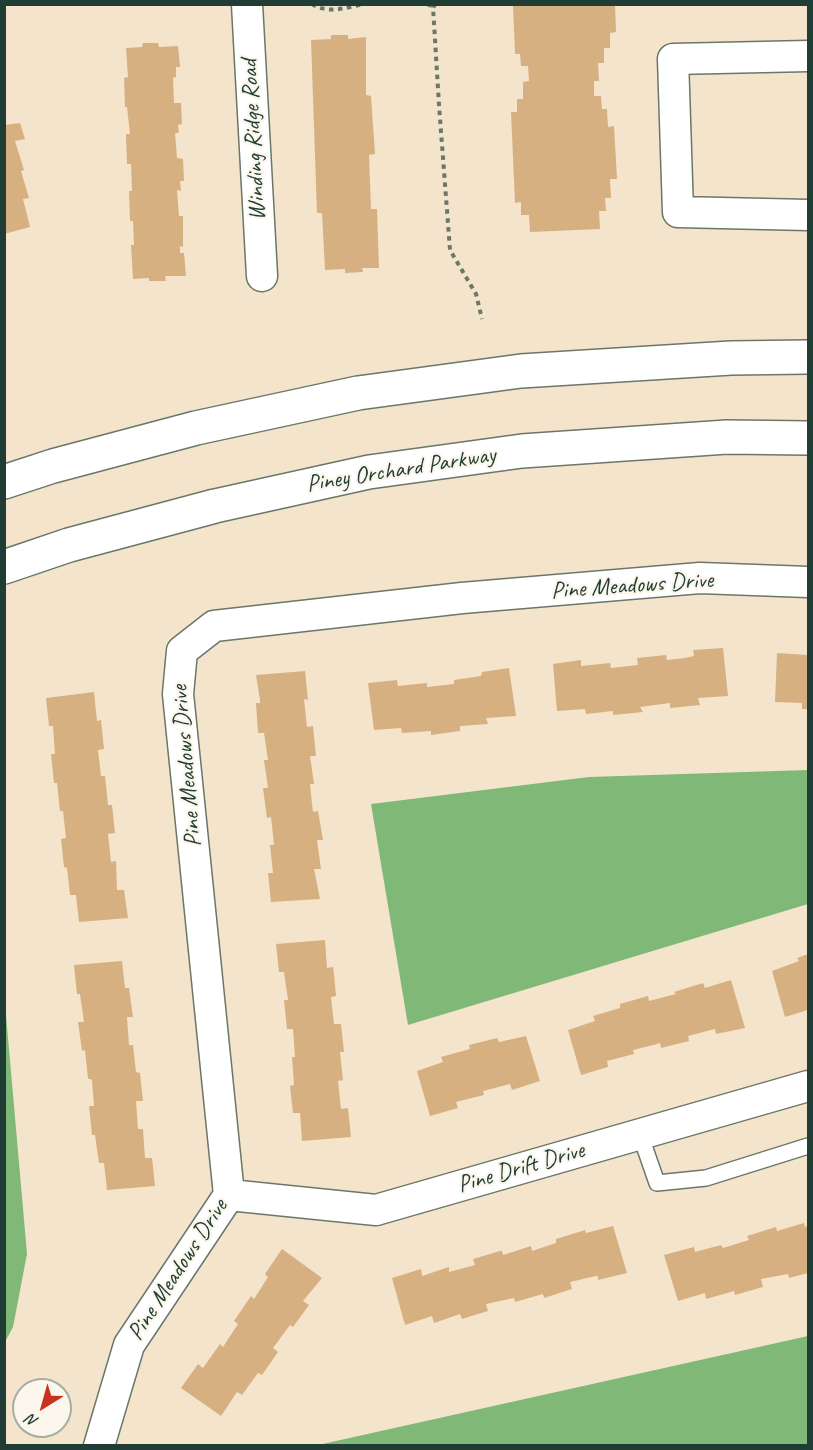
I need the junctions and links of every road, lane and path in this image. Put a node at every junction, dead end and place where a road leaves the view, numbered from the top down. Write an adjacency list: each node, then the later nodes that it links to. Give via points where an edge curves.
1 (247, 4): 8 (street, Winding Ridge Road)
2 (312, 4): 3 (path, via 319,9 338,9)
3 (363, 4)
4 (427, 4): 5 (path)
5 (434, 6): 9 (path, via 450,250 476,294)
6 (808, 56): 7 (street, via 673,59 678,212)
7 (808, 215)
8 (262, 276)
9 (482, 319)
10 (808, 357): 12 (street, via 521,371 358,393 196,428)
11 (808, 438): 13 (street, Piney Orchard Parkway, via 727,437 522,451 369,472 215,506 69,545)
12 (4, 482)
13 (4, 567)
14 (808, 582): 18 (street, Pine Meadows Drive, via 700,578 439,601 214,626 182,651 178,694)
15 (808, 1086): 16 (street, Pine Drift Drive)
16 (640, 1134): 17 (lane, via 657,1183 706,1178); 18 (street, Pine Drift Drive, via 376,1209)
17 (808, 1146)
18 (229, 1195): 19 (street, Pine Meadows Drive, via 129,1345)
19 (99, 1446)

